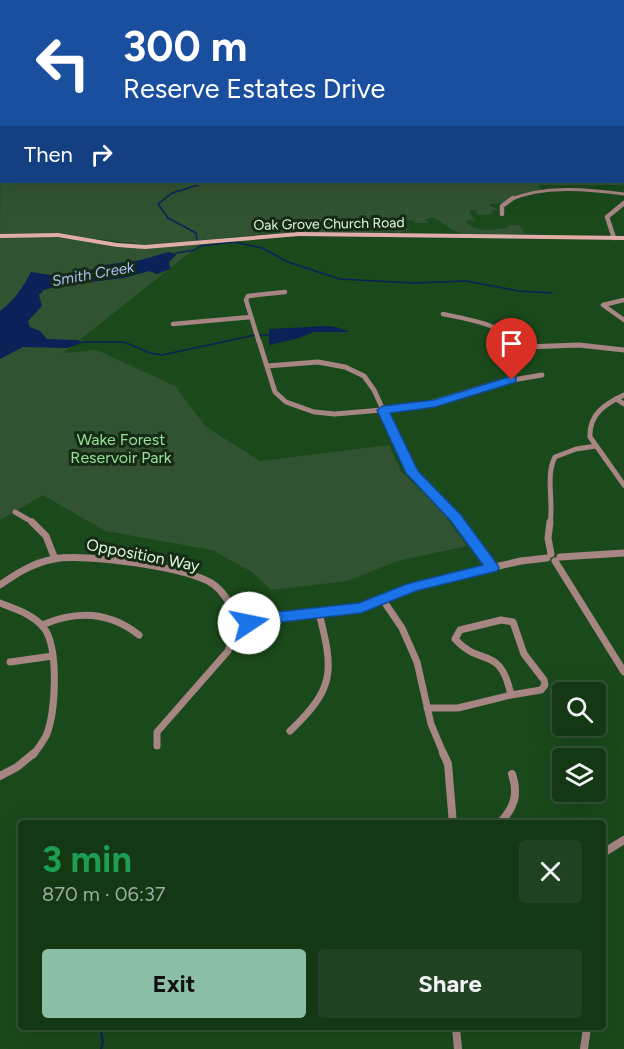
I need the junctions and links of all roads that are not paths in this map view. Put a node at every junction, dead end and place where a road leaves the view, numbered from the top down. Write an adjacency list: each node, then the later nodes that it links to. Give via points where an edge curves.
1 (624, 194): 3 (street, via 528,193 507,200)
2 (624, 203): 5 (street, via 606,218)
3 (502, 214)
4 (0, 236): 5 (main road, Oak Grove Church Road, via 58,235 145,246 291,234)
5 (614, 238): 6 (main road, Oak Grove Church Road)
6 (624, 238)
7 (285, 292): 10 (street, via 248,296)
8 (624, 300): 11 (street, via 603,305)
9 (443, 314): 13 (street, via 502,329 524,347 579,345)
10 (251, 317): 12 (street); 14 (street)
11 (624, 320)
12 (173, 324)
13 (624, 350)
14 (267, 366): 19 (street, via 318,362 345,367 364,376); 19 (street, via 275,392 296,407 335,414)
15 (542, 375): 19 (street, via 500,382 435,403)
16 (624, 395): 17 (street)
17 (616, 399): 18 (street); 20 (street, via 590,423 590,437)
18 (624, 404)
19 (383, 410): 27 (street, via 412,473 451,513)
20 (596, 446): 21 (street); 24 (street, via 564,452 550,465)
21 (624, 485)
22 (15, 513): 25 (street, via 44,530)
23 (624, 553): 26 (street)
24 (549, 556): 26 (street); 27 (street)
25 (55, 559): 28 (street, Opposition Way, via 20,570); 32 (street, Opposition Way, via 98,557 196,576 227,597)
26 (558, 559): 38 (street)
27 (492, 568): 29 (street, via 412,587)
28 (0, 585)
29 (383, 600): 31 (street, via 361,608); 42 (street, via 412,646)
30 (0, 603): 34 (street, via 24,612)
31 (319, 613): 33 (street); 43 (street, via 331,665 322,696)
32 (234, 614): 33 (street); 35 (street, via 226,622)
33 (249, 620): 35 (street, via 245,627)
34 (42, 625): 36 (street, via 69,616 99,615 127,624); 37 (street, via 50,637)
35 (236, 630): 44 (street, via 228,651 158,732)
36 (139, 635)
37 (53, 656): 39 (street); 46 (street, via 54,713 46,737 34,753)
38 (621, 661): 40 (street)
39 (10, 662)
40 (624, 672)
41 (511, 695): 41 (street, via 533,693 545,685 525,656 513,622 501,620 460,630 455,639 461,648 501,666 507,674); 42 (street, via 458,708)
42 (427, 708): 47 (street, via 448,764)
43 (290, 730)
44 (157, 746)
45 (512, 774): 48 (street, via 517,801)
46 (0, 776)
47 (453, 820)
48 (502, 820)
49 (624, 840): 50 (street)
50 (606, 852)
51 (456, 1030): 53 (street)
52 (587, 1030): 54 (street)
53 (458, 1049)
54 (584, 1049)

